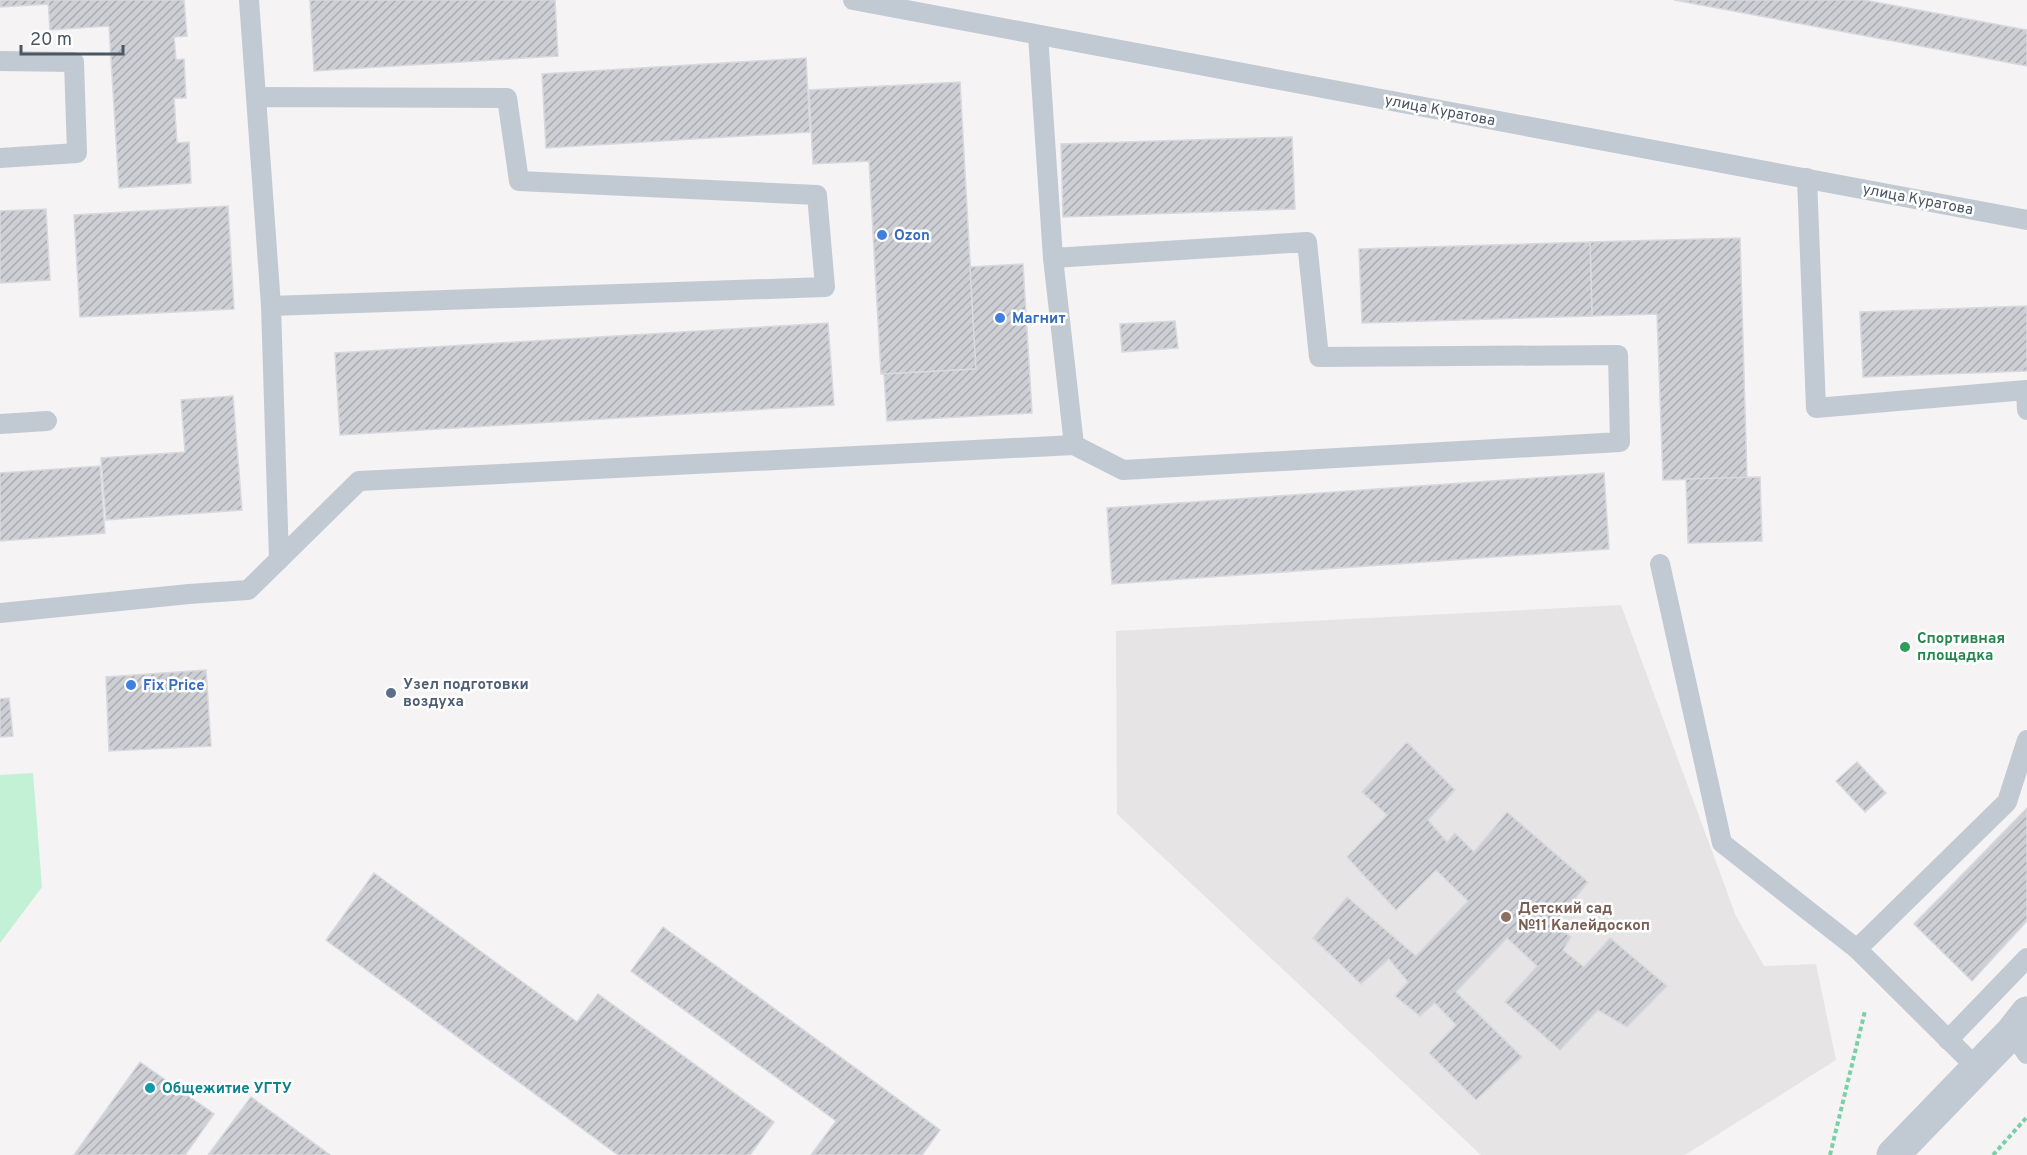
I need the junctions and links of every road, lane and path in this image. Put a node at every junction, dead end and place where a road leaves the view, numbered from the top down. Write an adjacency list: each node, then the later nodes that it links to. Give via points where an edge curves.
1 (249, 0): 5 (lane)
2 (853, 0): 3 (lane, улица Куратова)
3 (1038, 34): 7 (lane, улица Куратова); 9 (lane)
4 (0, 61): 6 (lane, via 74,62 77,153)
5 (256, 97): 10 (lane); 10 (lane, via 507,98 519,181 817,195 825,287)
6 (0, 158)
7 (1807, 178): 8 (lane, улица Куратова); 11 (lane, via 1816,408 2026,390)
8 (2027, 220)
9 (1053, 258): 14 (lane); 14 (lane, via 1307,242 1319,357 1618,355 1620,442 1123,470)
10 (271, 306): 15 (lane)
11 (2027, 410)
12 (47, 421): 13 (lane)
13 (0, 424)
14 (1074, 445): 15 (lane, via 359,481)
15 (279, 560): 17 (lane, via 248,590)
16 (1660, 564): 19 (lane, via 1722,843)
17 (0, 613)
18 (2027, 740): 19 (lane, via 2007,802)
19 (1857, 949): 23 (lane)
20 (2027, 958): 23 (lane)
21 (1865, 1011): 26 (path)
22 (2023, 1035): 24 (street)
23 (1948, 1040): 24 (lane)
24 (1977, 1068): 27 (street)
25 (2027, 1117): 28 (path)
26 (1830, 1155)
27 (1893, 1155)
28 (1994, 1155)

